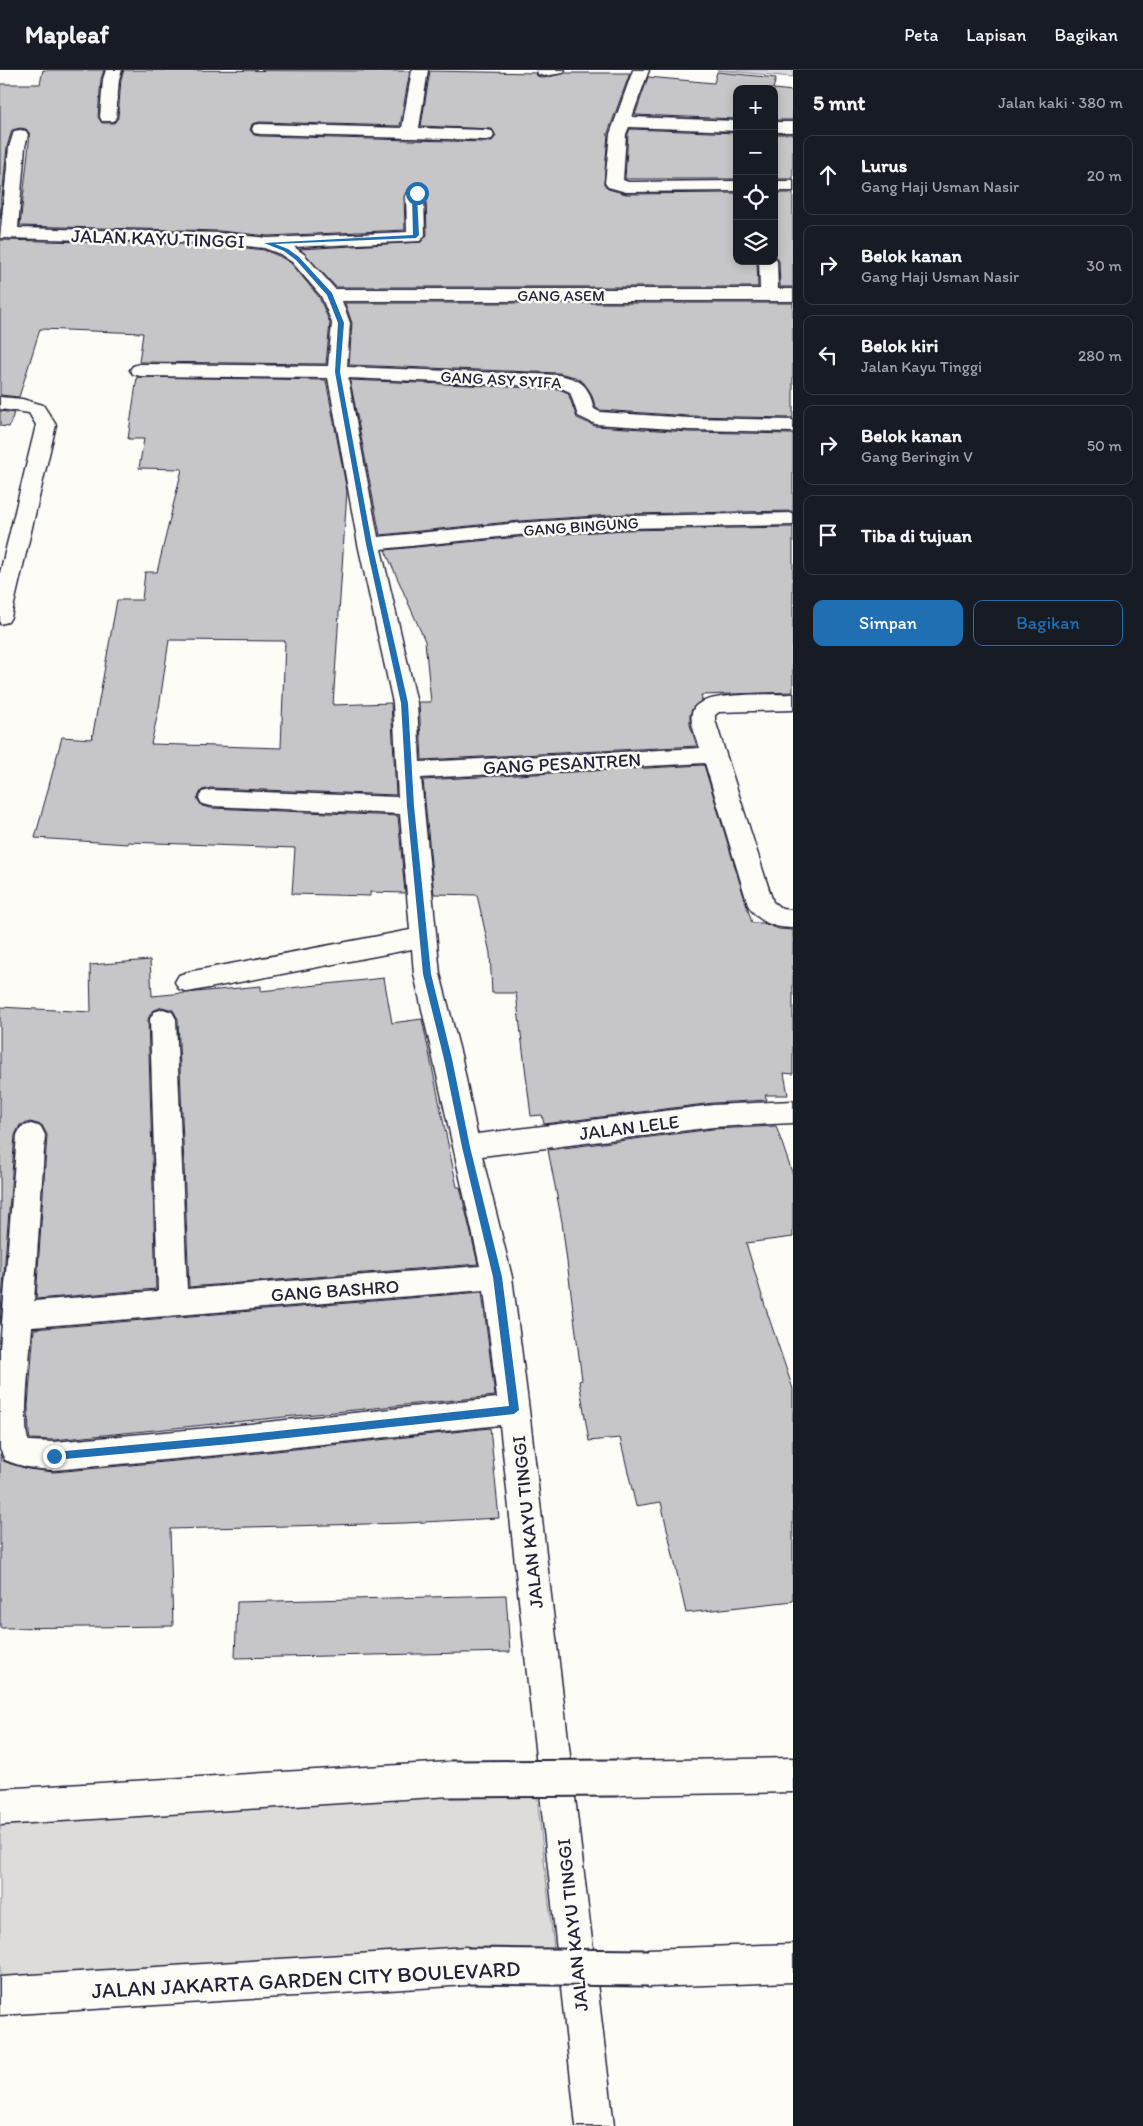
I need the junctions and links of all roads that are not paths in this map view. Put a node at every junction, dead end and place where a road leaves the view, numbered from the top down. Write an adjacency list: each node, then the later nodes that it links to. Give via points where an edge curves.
1 (114, 70): 4 (street)
2 (420, 70): 10 (street)
3 (641, 70): 5 (street)
4 (108, 117)
5 (621, 122): 6 (street); 13 (street, via 614,176 618,186)
6 (733, 126)
7 (778, 126): 8 (street)
8 (793, 127)
9 (260, 129): 10 (street)
10 (410, 133): 11 (street)
11 (486, 135)
12 (12, 143): 17 (street)
13 (733, 186)
14 (778, 186): 15 (street)
15 (793, 186)
16 (417, 193): 18 (street, via 414,236)
17 (4, 233): 18 (street, JALAN KAYU TINGGI, via 220,238)
18 (267, 243): 22 (street, JALAN KAYU TINGGI, via 298,258)
19 (768, 265): 20 (street)
20 (768, 294): 21 (street, GANG ASEM); 22 (street, GANG ASEM)
21 (793, 294)
22 (330, 295): 24 (street, JALAN KAYU TINGGI, via 341,323)
23 (140, 370): 24 (street)
24 (337, 372): 26 (street, GANG ASY SYIFA, via 559,381 579,389 585,412 595,418); 28 (street, JALAN KAYU TINGGI)
25 (0, 403): 29 (street, via 36,409 46,425)
26 (793, 426)
27 (793, 519): 28 (street, GANG BINGUNG, via 626,522)
28 (369, 544): 32 (street, JALAN KAYU TINGGI, via 405,703)
29 (0, 617)
30 (793, 702): 31 (street, via 708,707 703,720)
31 (714, 755): 32 (street, GANG PESANTREN); 35 (street, via 761,905 767,913)
32 (410, 771): 34 (street, JALAN KAYU TINGGI)
33 (211, 798): 34 (street)
34 (411, 806): 36 (street, JALAN KAYU TINGGI)
35 (793, 919)
36 (422, 937): 37 (street); 41 (street, JALAN KAYU TINGGI, via 427,974)
37 (188, 982)
38 (163, 1019): 43 (street)
39 (793, 1112): 41 (street, JALAN LELE, via 714,1116)
40 (31, 1135): 44 (street)
41 (466, 1147): 42 (street, JALAN KAYU TINGGI)
42 (497, 1277): 43 (street, GANG BASHRO); 45 (street, JALAN KAYU TINGGI)
43 (172, 1302): 44 (street, GANG BASHRO)
44 (19, 1314): 45 (street, via 11,1438 16,1450 29,1455 54,1456 220,1441)
45 (514, 1410): 50 (street, JALAN KAYU TINGGI)
46 (793, 1775): 47 (street, bridge, via 450,1779)
47 (0, 1807)
48 (793, 1963): 49 (street, JALAN JAKARTA GARDEN CITY BOULEVARD, bridge, via 648,1968 466,1966)
49 (0, 1996)
50 (595, 2126)

